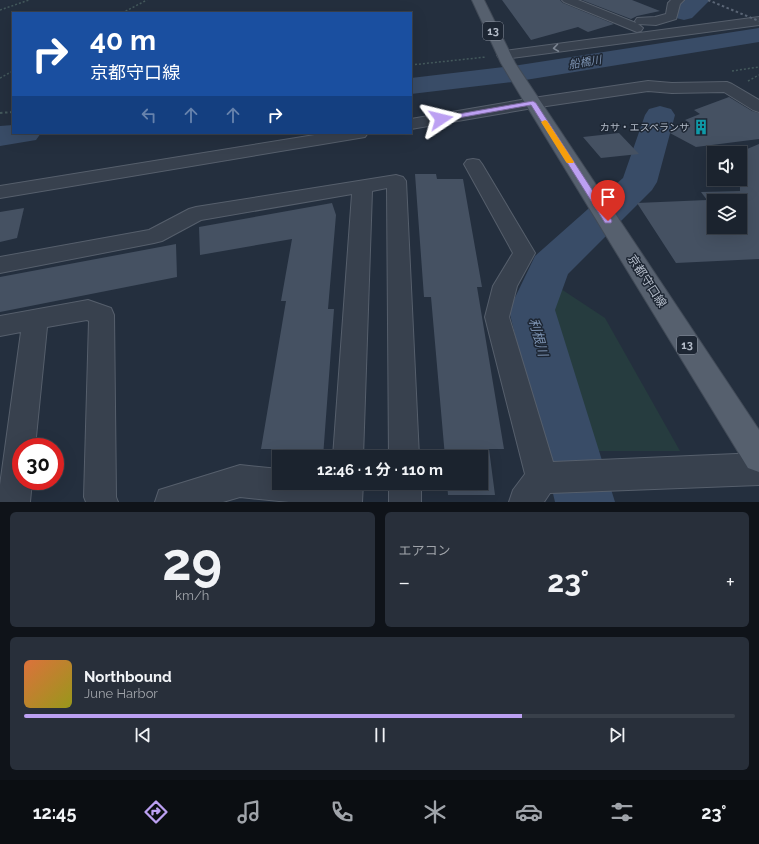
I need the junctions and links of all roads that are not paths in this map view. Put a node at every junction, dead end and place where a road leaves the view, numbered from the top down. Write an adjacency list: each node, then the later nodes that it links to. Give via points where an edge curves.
1 (478, 0): 9 (main road, 京都守口線 / 13)
2 (568, 0): 4 (street)
3 (678, 0): 4 (street, via 674,2 672,16 656,21)
4 (619, 21): 7 (street)
5 (759, 21): 6 (street)
6 (704, 27): 7 (street); 8 (street)
7 (637, 28): 8 (street)
8 (592, 43): 9 (street, one-way to 9)
9 (506, 59): 10 (main road, 京都守口線 / 13)
10 (530, 99): 11 (street, via 648,86 727,87); 12 (street); 24 (main road, 京都守口線 / 13)
11 (759, 107)
12 (412, 124)
13 (353, 134): 15 (street)
14 (473, 164): 26 (street, via 524,253 505,286 497,317)
15 (58, 182): 17 (street); 18 (street)
16 (362, 186): 19 (street, via 196,214 154,236); 22 (street); 23 (street, via 396,181)
17 (0, 192)
18 (0, 206)
19 (0, 265)
20 (35, 320): 21 (street); 29 (street); 30 (street, via 88,310 102,315)
21 (0, 326)
22 (348, 450)
23 (404, 450)
24 (759, 457)
25 (759, 469): 26 (street, via 607,475)
26 (542, 486)
27 (347, 490): 33 (street)
28 (405, 490): 34 (street)
29 (14, 502)
30 (102, 502)
31 (171, 502): 32 (street, via 240,481 298,487)
32 (328, 502)
33 (346, 502)
34 (406, 502)

